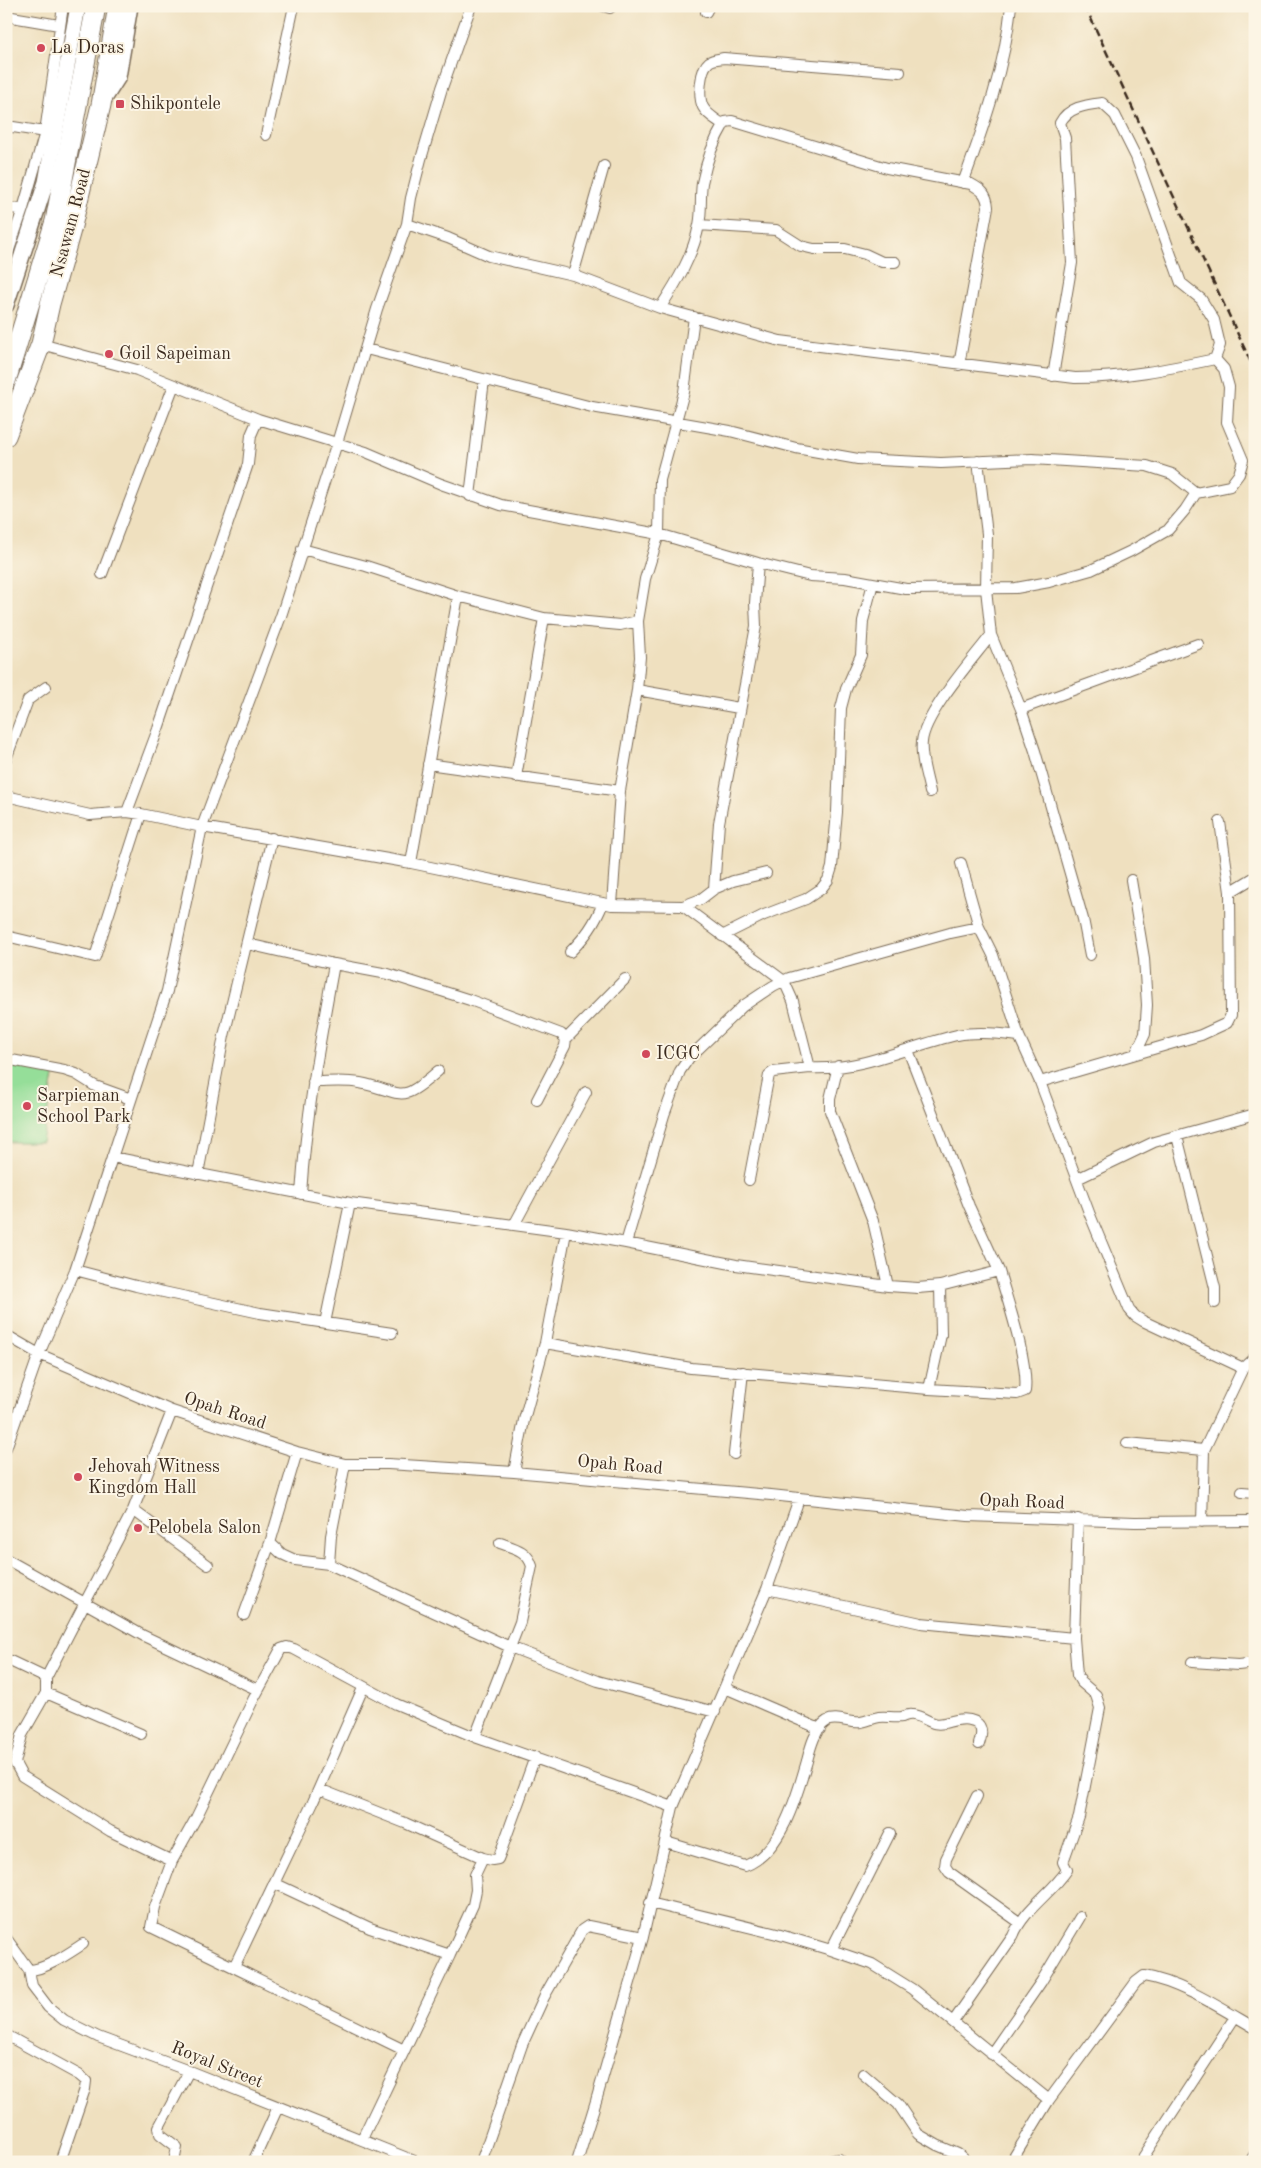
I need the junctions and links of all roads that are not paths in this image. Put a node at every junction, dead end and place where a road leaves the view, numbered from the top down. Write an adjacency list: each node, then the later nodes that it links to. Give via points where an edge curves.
1 (62, 6): 12 (street)
2 (78, 6): 28 (main road, via 46,182)
3 (96, 6): 37 (highway, Nsawam Road, via 55,221)
4 (118, 6): 14 (highway, Nsawam Road)
5 (130, 6): 14 (main road, via 118,77)
6 (294, 6): 18 (street)
7 (471, 6): 23 (street, via 420,159)
8 (603, 6): 9 (street)
9 (612, 6)
10 (1011, 6): 20 (street, via 1008,41)
11 (6, 16): 12 (street)
12 (59, 25): 17 (street)
13 (900, 72): 15 (street, via 724,58 713,60 707,63 702,76 701,100 708,113)
14 (101, 105): 31 (highway, Nsawam Road)
15 (724, 125): 20 (street, via 732,121 887,168); 24 (street, via 712,149 702,183)
16 (6, 128): 17 (street)
17 (45, 132): 22 (street)
18 (266, 135)
19 (604, 166): 27 (street)
20 (963, 183): 34 (street, via 982,190 987,196 988,207)
21 (6, 208): 22 (street)
22 (23, 210): 25 (street)
23 (407, 224): 27 (street, via 508,262); 32 (street)
24 (700, 225): 26 (street, via 776,230 801,246 845,249 882,262); 29 (street, via 686,268)
25 (6, 259)
26 (895, 262)
27 (573, 275): 29 (street)
28 (6, 305)
29 (660, 308): 30 (street)
30 (694, 317): 34 (street, via 780,341); 40 (street, via 684,392)
31 (41, 344): 38 (street, via 137,370); 41 (highway, Nsawam Road)
32 (366, 349): 36 (street); 42 (street)
33 (1216, 359): 35 (street, via 1106,378); 35 (street, via 1220,345 1214,320 1201,300 1181,283 1136,157 1114,115 1102,103 1082,106 1065,114 1060,123 1064,138 1072,263); 44 (street, via 1224,369 1230,387 1227,422 1243,460 1239,474 1230,486)
34 (959, 365): 35 (street)
35 (1053, 376)
36 (484, 380): 40 (street, via 592,407); 45 (street)
37 (6, 381)
38 (174, 385): 39 (street); 49 (street)
39 (258, 419): 42 (street); 67 (street, via 251,435 248,464)
40 (675, 421): 43 (street, via 858,459 941,463); 46 (street, via 660,480)
41 (6, 436)
42 (338, 443): 45 (street); 47 (street)
43 (978, 460): 44 (street, via 1032,459 1147,466 1172,474); 51 (street, via 987,534)
44 (1196, 494): 51 (street, via 1168,530 1091,570 1016,588)
45 (470, 496): 46 (street, via 501,505)
46 (659, 534): 48 (street); 54 (street, via 645,579)
47 (302, 549): 52 (street); 70 (street, via 282,616)
48 (758, 563): 50 (street, via 810,576); 59 (street, via 756,626)
49 (102, 574)
50 (873, 583): 51 (street, via 906,589); 83 (street, via 863,622 861,655 841,708 837,812 828,880 806,899)
51 (986, 589): 55 (street)
52 (458, 596): 53 (street); 62 (street)
53 (544, 618): 54 (street, via 620,625); 63 (street)
54 (638, 621): 58 (street, via 640,657)
55 (991, 635): 60 (street); 65 (street, via 934,712 924,732 921,743)
56 (1198, 644): 60 (street)
57 (46, 687): 61 (street, via 28,700)
58 (637, 690): 59 (street); 64 (street)
59 (739, 708): 77 (street, via 719,823)
60 (1021, 709): 86 (street, via 1076,892)
61 (6, 759)
62 (428, 764): 63 (street); 72 (street)
63 (516, 777): 64 (street)
64 (620, 791): 79 (street)
65 (930, 792)
66 (6, 796): 67 (street, via 90,815)
67 (127, 812): 68 (street)
68 (141, 814): 70 (street); 82 (street, via 95,957)
69 (1220, 822): 78 (street)
70 (202, 827): 71 (street); 101 (street, via 167,991)
71 (272, 838): 72 (street); 84 (street)
72 (410, 863): 79 (street)
73 (961, 863): 81 (street)
74 (766, 874): 77 (street)
75 (1255, 876): 78 (street)
76 (1131, 880): 93 (street, via 1144,958 1146,1006 1145,1034)
77 (714, 890): 80 (street)
78 (1230, 892): 93 (street, via 1231,1015 1227,1023 1153,1050)
79 (607, 904): 80 (street); 85 (street, via 588,934)
80 (683, 906): 83 (street)
81 (980, 927): 89 (street); 90 (street, via 993,955)
82 (6, 936)
83 (722, 936): 89 (street)
84 (248, 944): 87 (street); 106 (street, via 224,1036)
85 (570, 952)
86 (1090, 956)
87 (334, 964): 91 (street, via 388,974 442,991 561,1034); 98 (street)
88 (625, 979): 91 (street)
89 (784, 981): 96 (street, via 793,1001); 113 (street, via 743,1006 689,1058 680,1071)
90 (1019, 1036): 92 (street, via 990,1032 958,1035); 99 (street)
91 (566, 1039): 102 (street)
92 (908, 1050): 95 (street); 115 (street, via 969,1206)
93 (1136, 1052): 99 (street)
94 (6, 1059): 101 (street, via 70,1072 95,1086)
95 (838, 1066): 96 (street); 116 (street, via 830,1111 873,1221)
96 (810, 1068): 107 (street, via 769,1075)
97 (438, 1071): 98 (street, via 417,1089 400,1095 358,1082)
98 (313, 1082): 109 (street)
99 (1040, 1082): 108 (street)
100 (586, 1092): 111 (street)
101 (131, 1099): 105 (street)
102 (537, 1100)
103 (1255, 1114): 104 (street)
104 (1177, 1136): 108 (street, via 1154,1142); 118 (street, via 1216,1288)
105 (112, 1157): 106 (street); 114 (street)
106 (198, 1174): 109 (street)
107 (750, 1180)
108 (1077, 1180): 125 (street, via 1135,1316)
109 (301, 1194): 110 (street)
110 (350, 1203): 111 (street); 119 (street)
111 (514, 1225): 112 (street)
112 (566, 1232): 113 (street); 122 (street)
113 (626, 1243): 116 (street, via 736,1265)
114 (75, 1270): 119 (street, via 200,1301); 123 (street)
115 (999, 1271): 117 (street); 127 (street, via 1015,1327 1025,1390 1017,1394)
116 (888, 1286): 117 (street)
117 (940, 1286): 127 (street, via 941,1335)
118 (1215, 1303)
119 (325, 1323): 120 (street)
120 (392, 1333)
121 (6, 1335): 123 (street, Opah Road)
122 (545, 1343): 126 (street, via 691,1368); 135 (street)
123 (39, 1354): 128 (street, Opah Road); 130 (street)
124 (1255, 1358): 125 (street)
125 (1243, 1368): 131 (street)
126 (743, 1372): 127 (street); 133 (street)
127 (929, 1389)
128 (172, 1411): 132 (street, Opah Road); 139 (street)
129 (1127, 1443): 131 (street)
130 (6, 1448)
131 (1204, 1450): 142 (street)
132 (297, 1452): 134 (street, Opah Road); 143 (street)
133 (734, 1454)
134 (345, 1464): 135 (street, Opah Road); 146 (street)
135 (514, 1472): 138 (street, Opah Road)
136 (1242, 1492): 137 (street)
137 (1255, 1493)
138 (799, 1499): 140 (street, Opah Road, via 968,1516); 148 (street)
139 (133, 1510): 147 (street); 149 (street)
140 (1078, 1519): 142 (street, Opah Road); 151 (street)
141 (1255, 1521): 142 (street, Opah Road)
142 (1202, 1522)
143 (270, 1543): 146 (street, via 295,1560); 150 (street)
144 (500, 1543): 152 (street, via 523,1552 532,1566 520,1622)
145 (6, 1559): 149 (street)
146 (329, 1564): 152 (street)
147 (208, 1565)
148 (767, 1589): 151 (street, via 921,1623); 158 (street)
149 (85, 1602): 156 (street); 159 (street, via 144,1636)
150 (244, 1615)
151 (1074, 1638): 177 (street, via 1077,1675 1099,1701 1093,1744 1078,1817 1063,1862 1067,1870 1058,1884)
152 (510, 1647): 161 (street, via 598,1681); 164 (street)
153 (6, 1659): 156 (street)
154 (1192, 1662): 155 (street)
155 (1255, 1663)
156 (46, 1678): 160 (street)
157 (363, 1688): 159 (street, via 287,1647 281,1649); 164 (street); 167 (street)
158 (725, 1688): 161 (street); 162 (street)
159 (258, 1690): 173 (street)
160 (46, 1693): 163 (street); 173 (street, via 22,1736 14,1763 22,1776 110,1831)
161 (715, 1712): 169 (street)
162 (820, 1729): 165 (street, via 825,1722 832,1720 860,1723 876,1717 912,1715 934,1724 967,1718 979,1727 982,1736); 171 (street, via 812,1744 789,1816 774,1841 755,1862 745,1866)
163 (141, 1734)
164 (475, 1737): 166 (street)
165 (979, 1744)
166 (535, 1757): 169 (street); 172 (street, via 498,1859)
167 (319, 1789): 172 (street, via 405,1822); 174 (street)
168 (977, 1796): 177 (street, via 945,1866)
169 (673, 1807): 171 (street)
170 (890, 1833): 181 (street)
171 (666, 1842): 175 (street)
172 (483, 1858): 182 (street, via 475,1876 473,1905)
173 (172, 1861): 183 (street, via 151,1927)
174 (274, 1883): 182 (street, via 370,1928); 183 (street)
175 (650, 1903): 178 (street); 181 (street)
176 (1080, 1917): 190 (street, via 1041,1982)
177 (1019, 1922): 186 (street, via 1013,1936)
178 (643, 1937): 201 (street, via 588,1926 582,1930 544,1997 522,2045); 202 (street)
179 (6, 1938): 184 (street, Royal Street)
180 (83, 1944): 184 (street, via 59,1959)
181 (831, 1950): 186 (street, via 872,1964 912,1989)
182 (450, 1955): 189 (street)
183 (234, 1967): 189 (street)
184 (29, 1970): 191 (street, Royal Street, via 32,1986 48,2008 64,2020 98,2037)
185 (1235, 2017): 187 (street); 193 (street, via 1199,1997 1144,1976 1136,1982); 207 (street)
186 (953, 2022): 190 (street)
187 (1255, 2028)
188 (6, 2035): 197 (street, via 86,2081)
189 (404, 2050): 195 (street)
190 (991, 2054): 193 (street)
191 (189, 2071): 194 (street, Royal Street); 198 (street, via 158,2127 160,2134 177,2147)
192 (863, 2074): 205 (street, via 898,2104 918,2134)
193 (1049, 2100): 206 (street)
194 (278, 2107): 195 (street, Royal Street); 199 (street)
195 (362, 2139): 200 (street, Royal Street)
196 (1255, 2154): 208 (street)
197 (60, 2162)
198 (174, 2162)
199 (254, 2162)
200 (417, 2162)
201 (481, 2162)
202 (577, 2162)
203 (824, 2162): 204 (street, via 839,2159)
204 (842, 2162)
205 (967, 2162)
206 (1011, 2162)
207 (1140, 2162)
208 (1250, 2162)

